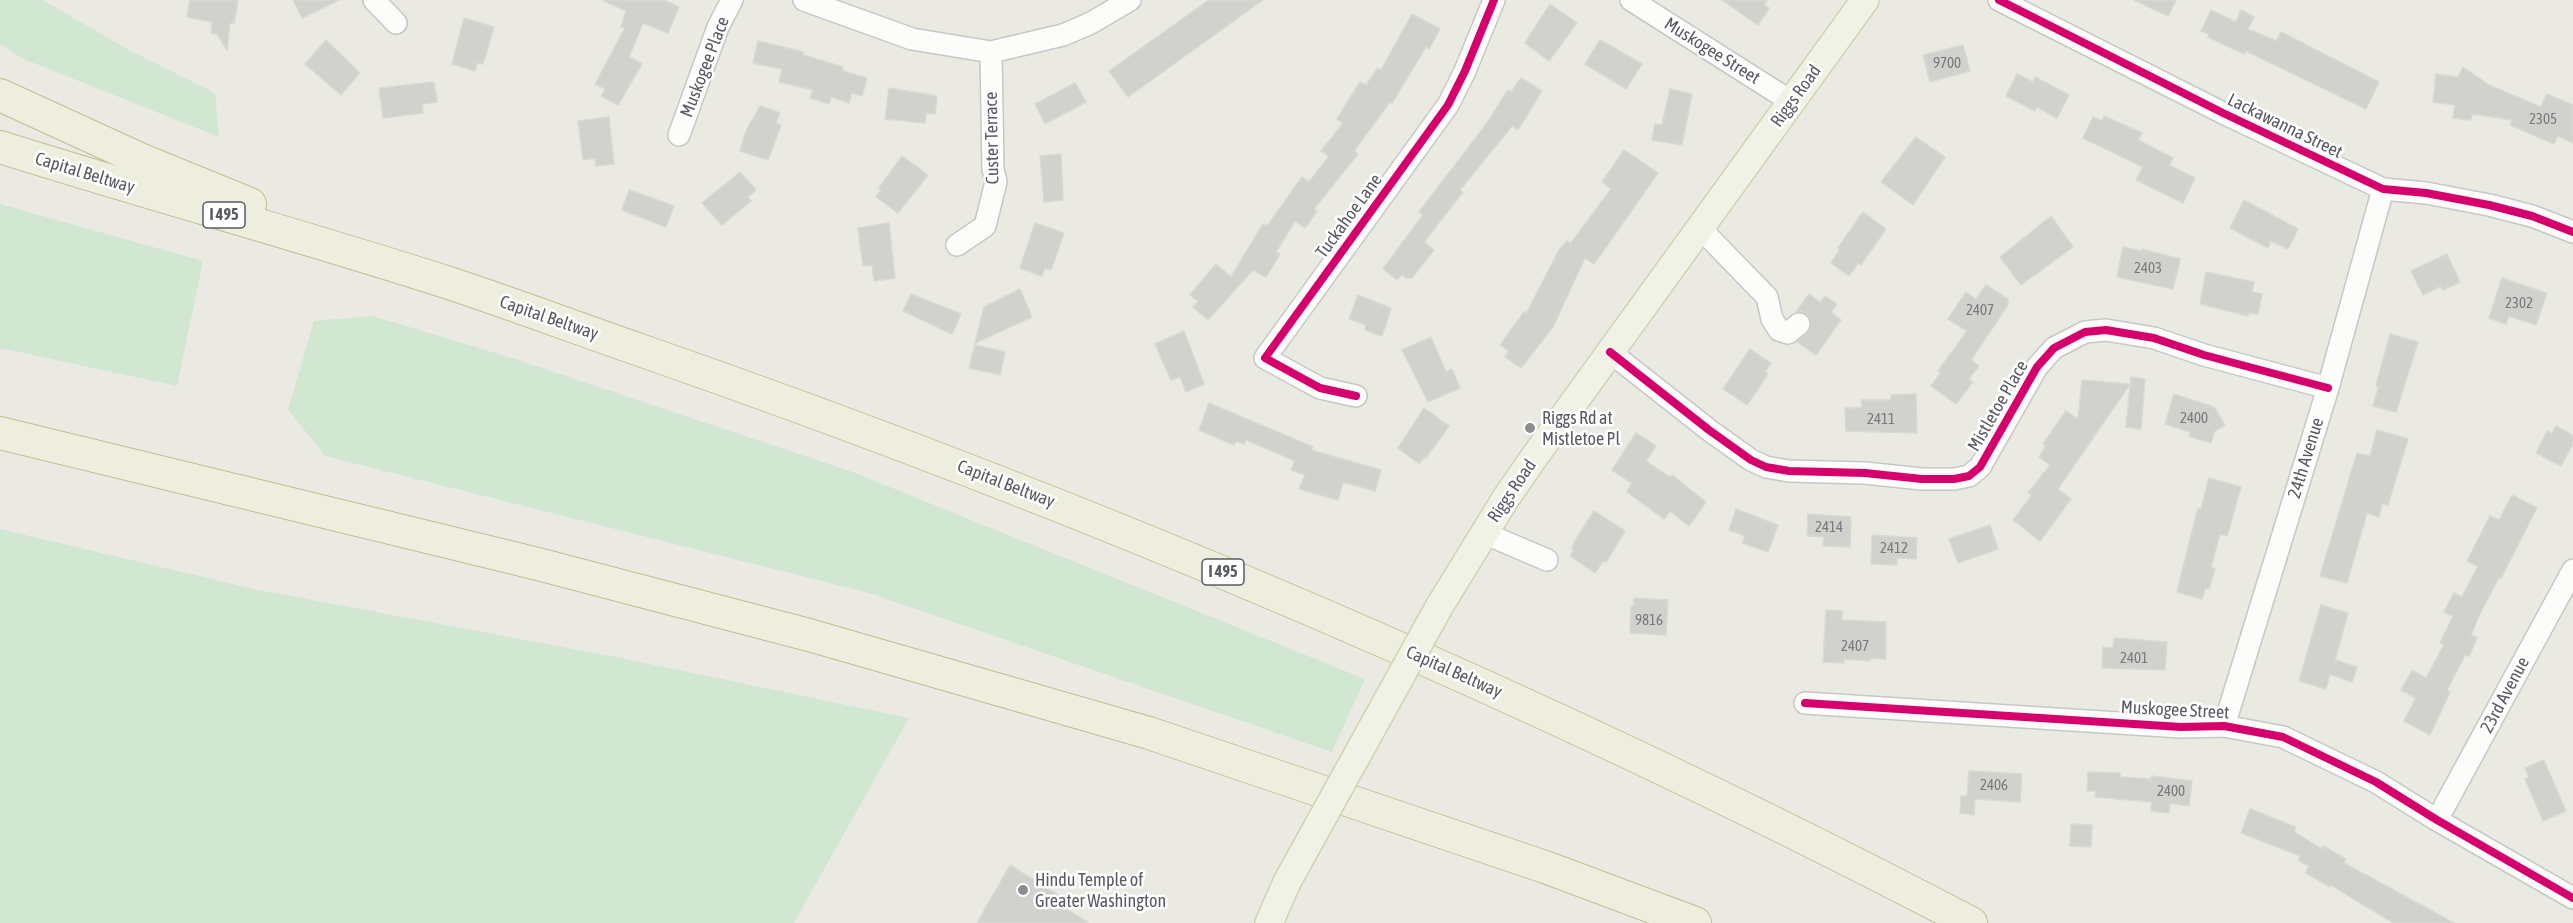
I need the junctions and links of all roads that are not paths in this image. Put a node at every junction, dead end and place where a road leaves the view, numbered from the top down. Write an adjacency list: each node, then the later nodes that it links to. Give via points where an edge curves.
1 (374, 0): 9 (street)
2 (732, 0): 13 (street, Muskogee Place, via 717,27)
3 (804, 0): 10 (street, via 912,39)
4 (1130, 0): 10 (street, via 1063,35)
5 (1494, 0): 23 (street, Tuckahoe Lane, via 1448,105 1265,358 1320,388)
6 (1631, 0): 12 (street, Muskogee Street)
7 (1865, 0): 12 (main road, Riggs Road)
8 (1999, 0): 15 (street, Lackawanna Street)
9 (396, 23)
10 (991, 52): 18 (street, Custer Terrace, via 996,182 984,226)
11 (0, 95): 19 (highway, via 142,160)
12 (1792, 102): 16 (main road, Riggs Road)
13 (680, 135)
14 (0, 147): 19 (highway, Capital Beltway / I 495)
15 (2383, 189): 17 (street, Lackawanna Street, via 2489,205); 22 (street, 24th Avenue)
16 (1700, 228): 20 (street, via 1767,297 1779,330 1788,333); 21 (main road, Riggs Road)
17 (2573, 232)
18 (957, 245)
19 (449, 284): 36 (highway, Capital Beltway / I 495, via 871,433 1231,575 1449,668 1744,808)
20 (1799, 324)
21 (1610, 352): 22 (street, Mistletoe Place, via 1709,430 1766,467 1922,479 1969,476 1980,467 2037,367 2054,348 2085,332 2106,330 2145,336); 27 (main road, Riggs Road)
22 (2328, 388): 31 (street, 24th Avenue)
23 (1356, 396)
24 (0, 434): 26 (highway)
25 (0, 441): 26 (highway)
26 (123, 464): 35 (highway, via 809,635 1149,733 1534,863)
27 (1484, 533): 28 (street); 34 (main road, Riggs Road, bridge, via 1438,607 1287,882)
28 (1547, 560)
29 (2573, 570): 32 (street, 23rd Avenue)
30 (1805, 703): 31 (street, Muskogee Street, via 2181,727)
31 (2224, 726): 32 (street, Muskogee Street, via 2283,737 2376,782)
32 (2437, 820): 33 (street, Muskogee Street)
33 (2573, 898)
34 (1269, 923)
35 (1695, 923)
36 (1971, 923)

